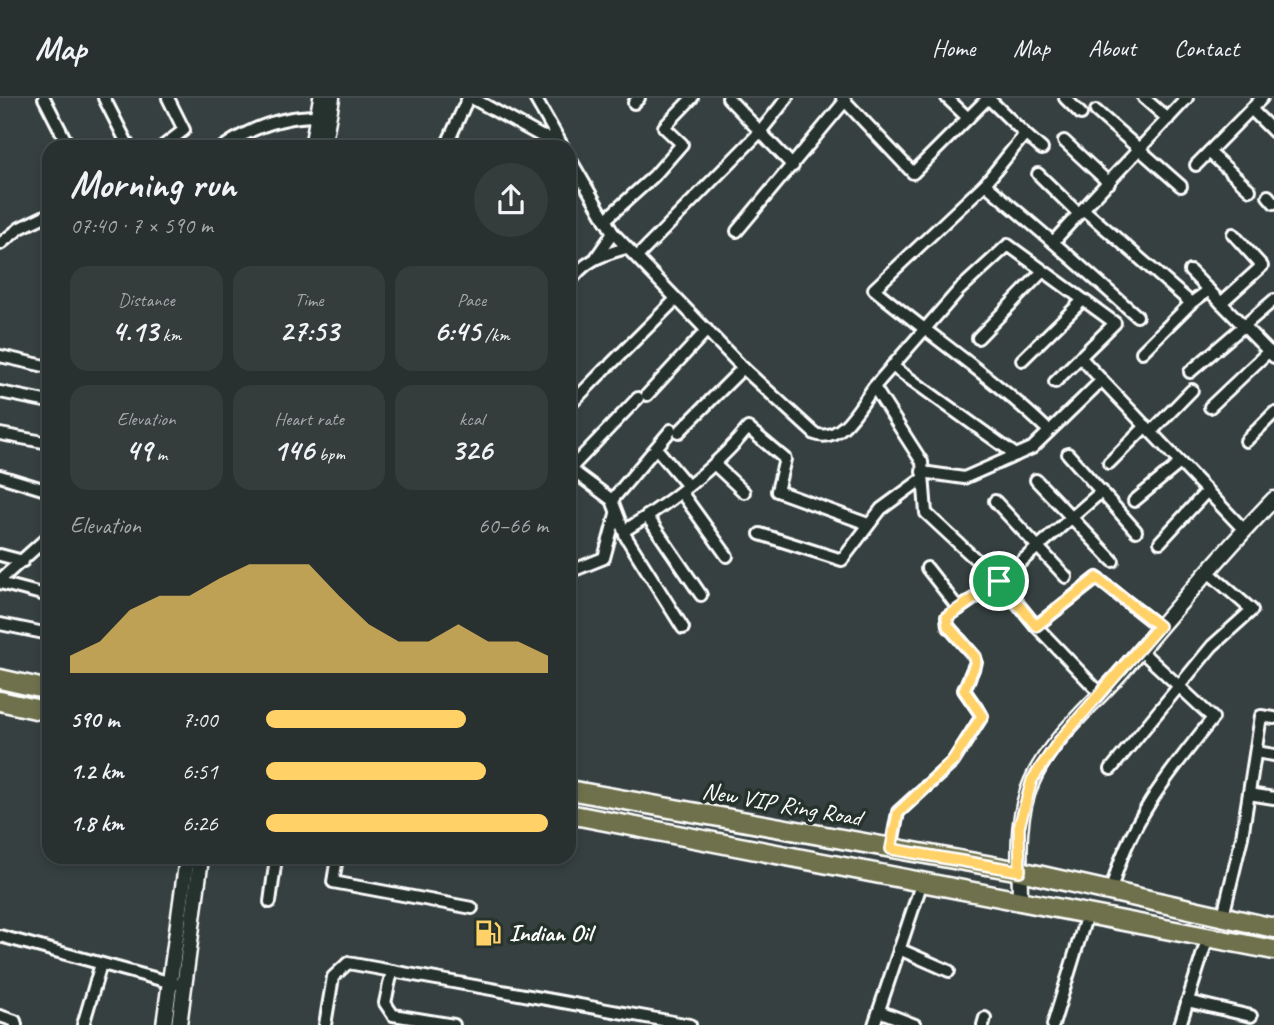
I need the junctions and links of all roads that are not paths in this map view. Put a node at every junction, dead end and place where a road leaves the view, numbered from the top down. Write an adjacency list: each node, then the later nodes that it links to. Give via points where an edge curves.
1 (44, 98): 27 (street)
2 (104, 98): 28 (street)
3 (169, 98): 29 (street, via 184,130)
4 (321, 98): 21 (street)
5 (332, 98): 32 (street)
6 (470, 98): 33 (street); 34 (street)
7 (536, 98): 35 (street)
8 (692, 98): 50 (street, via 664,127 682,144)
9 (728, 98): 24 (street)
10 (787, 98): 24 (street)
11 (947, 98): 22 (street)
12 (1066, 98): 20 (street)
13 (1144, 98): 23 (street)
14 (1187, 98): 23 (street)
15 (1262, 98): 18 (street)
16 (987, 99): 22 (street); 26 (street)
17 (843, 100): 22 (street, via 913,173); 41 (street)
18 (1251, 109): 25 (street); 39 (street)
19 (1096, 111): 38 (street)
20 (1082, 114)
21 (318, 116): 30 (street, via 279,120); 31 (street)
22 (968, 118)
23 (1168, 119): 38 (street)
24 (760, 132): 41 (street); 58 (street)
25 (1274, 132)
26 (1025, 134): 37 (street); 45 (street)
27 (65, 140)
28 (126, 140)
29 (171, 140)
30 (235, 140)
31 (313, 140)
32 (324, 140)
33 (449, 140)
34 (552, 140)
35 (559, 140)
36 (1065, 141): 44 (street)
37 (1042, 149)
38 (1139, 151): 44 (street); 46 (street)
39 (1209, 152): 40 (street); 47 (street)
40 (1196, 165)
41 (793, 166): 51 (street)
42 (576, 169): 50 (street)
43 (1038, 174): 48 (street)
44 (1109, 183): 48 (street)
45 (985, 184): 54 (street); 71 (street, via 874,289)
46 (1181, 186)
47 (1250, 190)
48 (1081, 212): 54 (street); 66 (street)
49 (42, 217): 55 (street)
50 (605, 220): 52 (street)
51 (737, 231)
52 (612, 233): 56 (street); 57 (street)
53 (1233, 234): 67 (street, via 1262,266)
54 (1053, 242): 68 (street)
55 (0, 244)
56 (626, 248): 57 (street); 58 (street)
57 (597, 256): 61 (street)
58 (637, 257): 63 (street)
59 (1043, 271): 64 (street); 71 (street, via 1008,245 959,290); 72 (street)
60 (1190, 271): 62 (street)
61 (576, 274)
62 (1209, 290): 66 (street); 67 (street)
63 (676, 299): 70 (street); 87 (street)
64 (1083, 300): 76 (street, via 1115,323); 77 (street)
65 (1274, 300): 69 (street)
66 (1191, 303): 73 (street)
67 (1221, 303): 69 (street)
68 (1137, 316)
69 (1244, 326): 74 (street); 81 (street)
70 (707, 330): 80 (street); 99 (street)
71 (924, 331): 79 (street); 92 (street, via 1014,397)
72 (978, 338)
73 (1142, 352)
74 (1271, 354): 89 (street)
75 (0, 356): 78 (street)
76 (1080, 357): 82 (street); 83 (street)
77 (1022, 360)
78 (42, 365)
79 (892, 366): 84 (street); 98 (street)
80 (743, 368): 84 (street, via 821,436 840,431); 96 (street)
81 (1189, 372)
82 (1102, 380): 91 (street); 92 (street)
83 (1055, 382)
84 (874, 387): 104 (street, via 922,462)
85 (1192, 390): 91 (street)
86 (0, 392): 88 (street)
87 (576, 399)
88 (42, 401)
89 (1210, 407)
90 (1274, 413): 94 (street)
91 (1149, 429): 100 (street); 101 (street)
92 (1049, 430): 98 (street, via 1032,448)
93 (0, 434): 95 (street)
94 (1246, 441)
95 (42, 442)
96 (656, 448): 108 (street); 113 (street)
97 (1068, 454): 109 (street)
98 (1016, 455): 104 (street, via 964,478)
99 (576, 462)
100 (1109, 463)
101 (1180, 463): 110 (street); 115 (street)
102 (714, 464): 108 (street); 111 (street); 119 (street, via 748,428 785,458 777,491)
103 (576, 474): 113 (street)
104 (922, 475): 119 (street); 135 (street, via 926,513)
105 (0, 476): 107 (street)
106 (1036, 480): 118 (street)
107 (42, 489)
108 (684, 489): 117 (street); 128 (street)
109 (1102, 491): 118 (street); 122 (street)
110 (1207, 491): 120 (street); 124 (street)
111 (744, 492)
112 (1274, 499): 120 (street)
113 (612, 500): 116 (street)
114 (995, 501): 126 (street)
115 (1134, 502)
116 (617, 513): 121 (street); 132 (street, via 604,558)
117 (647, 516): 121 (street); 138 (street)
118 (1072, 517): 126 (street); 130 (street)
119 (868, 524): 123 (street, via 849,553 838,561)
120 (1244, 530): 133 (street)
121 (624, 531): 143 (street)
122 (1136, 531)
123 (760, 534)
124 (1160, 542)
125 (42, 543): 129 (street)
126 (1039, 546): 134 (street); 135 (street)
127 (0, 555): 129 (street)
128 (727, 556)
129 (23, 561): 136 (street)
130 (1113, 561)
131 (927, 568): 139 (street)
132 (576, 569)
133 (1207, 571): 142 (street); 147 (street, via 1252,610 1212,646)
134 (1066, 577)
135 (999, 581): 139 (street); 141 (street)
136 (0, 582): 137 (street)
137 (42, 595)
138 (701, 595)
139 (959, 609): 161 (street, via 946,621 975,657 964,690 982,716 953,761 898,813)
140 (0, 624): 144 (street)
141 (1036, 626): 142 (street, via 1097,578); 149 (street)
142 (1159, 626): 145 (street)
143 (683, 628)
144 (42, 633)
145 (1140, 650): 147 (street); 149 (street)
146 (0, 679): 148 (main road)
147 (1181, 685): 155 (street); 168 (street, via 1213,718 1160,784 1117,863)
148 (42, 688)
149 (1101, 694): 166 (street, via 1032,780 1019,827)
150 (0, 701): 151 (main road)
151 (42, 710)
152 (1274, 718): 153 (street, via 1261,716)
153 (1256, 752): 154 (street); 158 (street)
154 (1274, 755)
155 (1111, 769)
156 (576, 791): 157 (main road, New VIP Ring Road)
157 (590, 794): 160 (main road); 161 (main road, New VIP Ring Road)
158 (1249, 794): 159 (street); 173 (street)
159 (1274, 798)
160 (577, 815): 167 (main road, New VIP Ring Road)
161 (891, 849): 166 (main road, New VIP Ring Road)
162 (186, 864): 182 (street)
163 (200, 864): 183 (street)
164 (275, 864): 170 (street)
165 (336, 864): 171 (street, via 333,882)
166 (1020, 871): 168 (main road, New VIP Ring Road); 169 (street)
167 (922, 882): 169 (main road, New VIP Ring Road); 177 (street)
168 (1111, 892): 173 (main road, New VIP Ring Road)
169 (1020, 901): 172 (main road, New VIP Ring Road)
170 (270, 902)
171 (472, 908)
172 (1087, 914): 176 (main road, New VIP Ring Road); 197 (street)
173 (1223, 916): 174 (main road, New VIP Ring Road)
174 (1274, 928)
175 (0, 936): 179 (street)
176 (1208, 937): 178 (main road, New VIP Ring Road); 184 (street)
177 (899, 949): 181 (street); 185 (street)
178 (1274, 950)
179 (101, 964): 182 (street); 189 (street)
180 (391, 971): 192 (street, via 348,963 340,967 333,977); 193 (street, via 385,1003 394,1015); 194 (street)
181 (949, 971)
182 (168, 982): 183 (street); 190 (street)
183 (183, 985): 191 (street)
184 (1187, 1001): 187 (street); 198 (street)
185 (879, 1011): 195 (street); 196 (street)
186 (0, 1016): 188 (street)
187 (1251, 1016)
188 (16, 1025)
189 (83, 1025)
190 (164, 1025)
191 (179, 1025)
192 (325, 1025)
193 (454, 1025)
194 (690, 1025)
195 (874, 1025)
196 (915, 1025)
197 (1053, 1025)
198 (1180, 1025)

